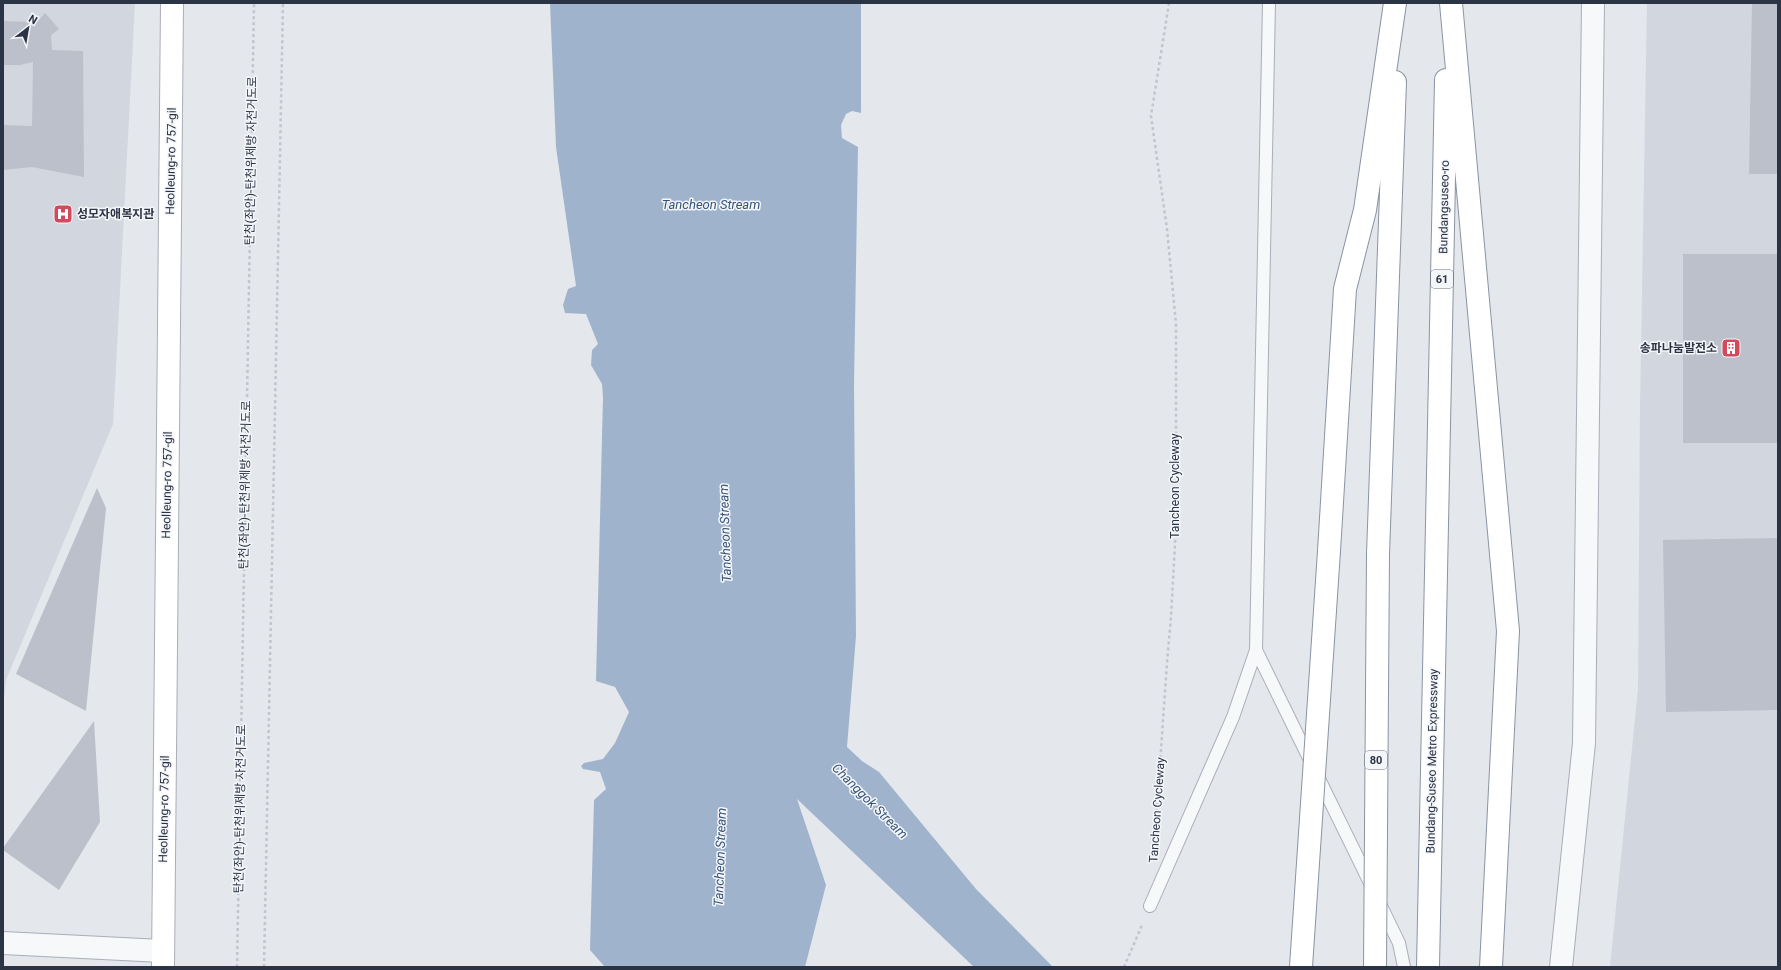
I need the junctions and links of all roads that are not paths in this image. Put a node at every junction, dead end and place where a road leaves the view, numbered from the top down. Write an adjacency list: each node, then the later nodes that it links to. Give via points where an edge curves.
1 (172, 3): 12 (main road, Heolleung-ro 757-gil)
2 (1269, 3): 9 (lane)
3 (1395, 3): 13 (main road, bridge, via 1365,210 1345,290)
4 (1398, 3): 14 (main road, 80, bridge, via 1378,554)
5 (1448, 3): 8 (main road, Bundangsuseo-ro / 61)
6 (1451, 3): 17 (main road, via 1508,631)
7 (1593, 3): 18 (street, via 1584,743)
8 (1437, 555): 16 (main road, Bundang-Suseo Metro Expressway)
9 (1256, 650): 10 (lane, via 1234,717); 15 (lane, via 1399,942)
10 (1150, 906)
11 (3, 943): 12 (street)
12 (162, 959)
13 (1301, 967)
14 (1374, 967)
15 (1404, 967)
16 (1428, 967)
17 (1491, 967)
18 (1561, 967)

